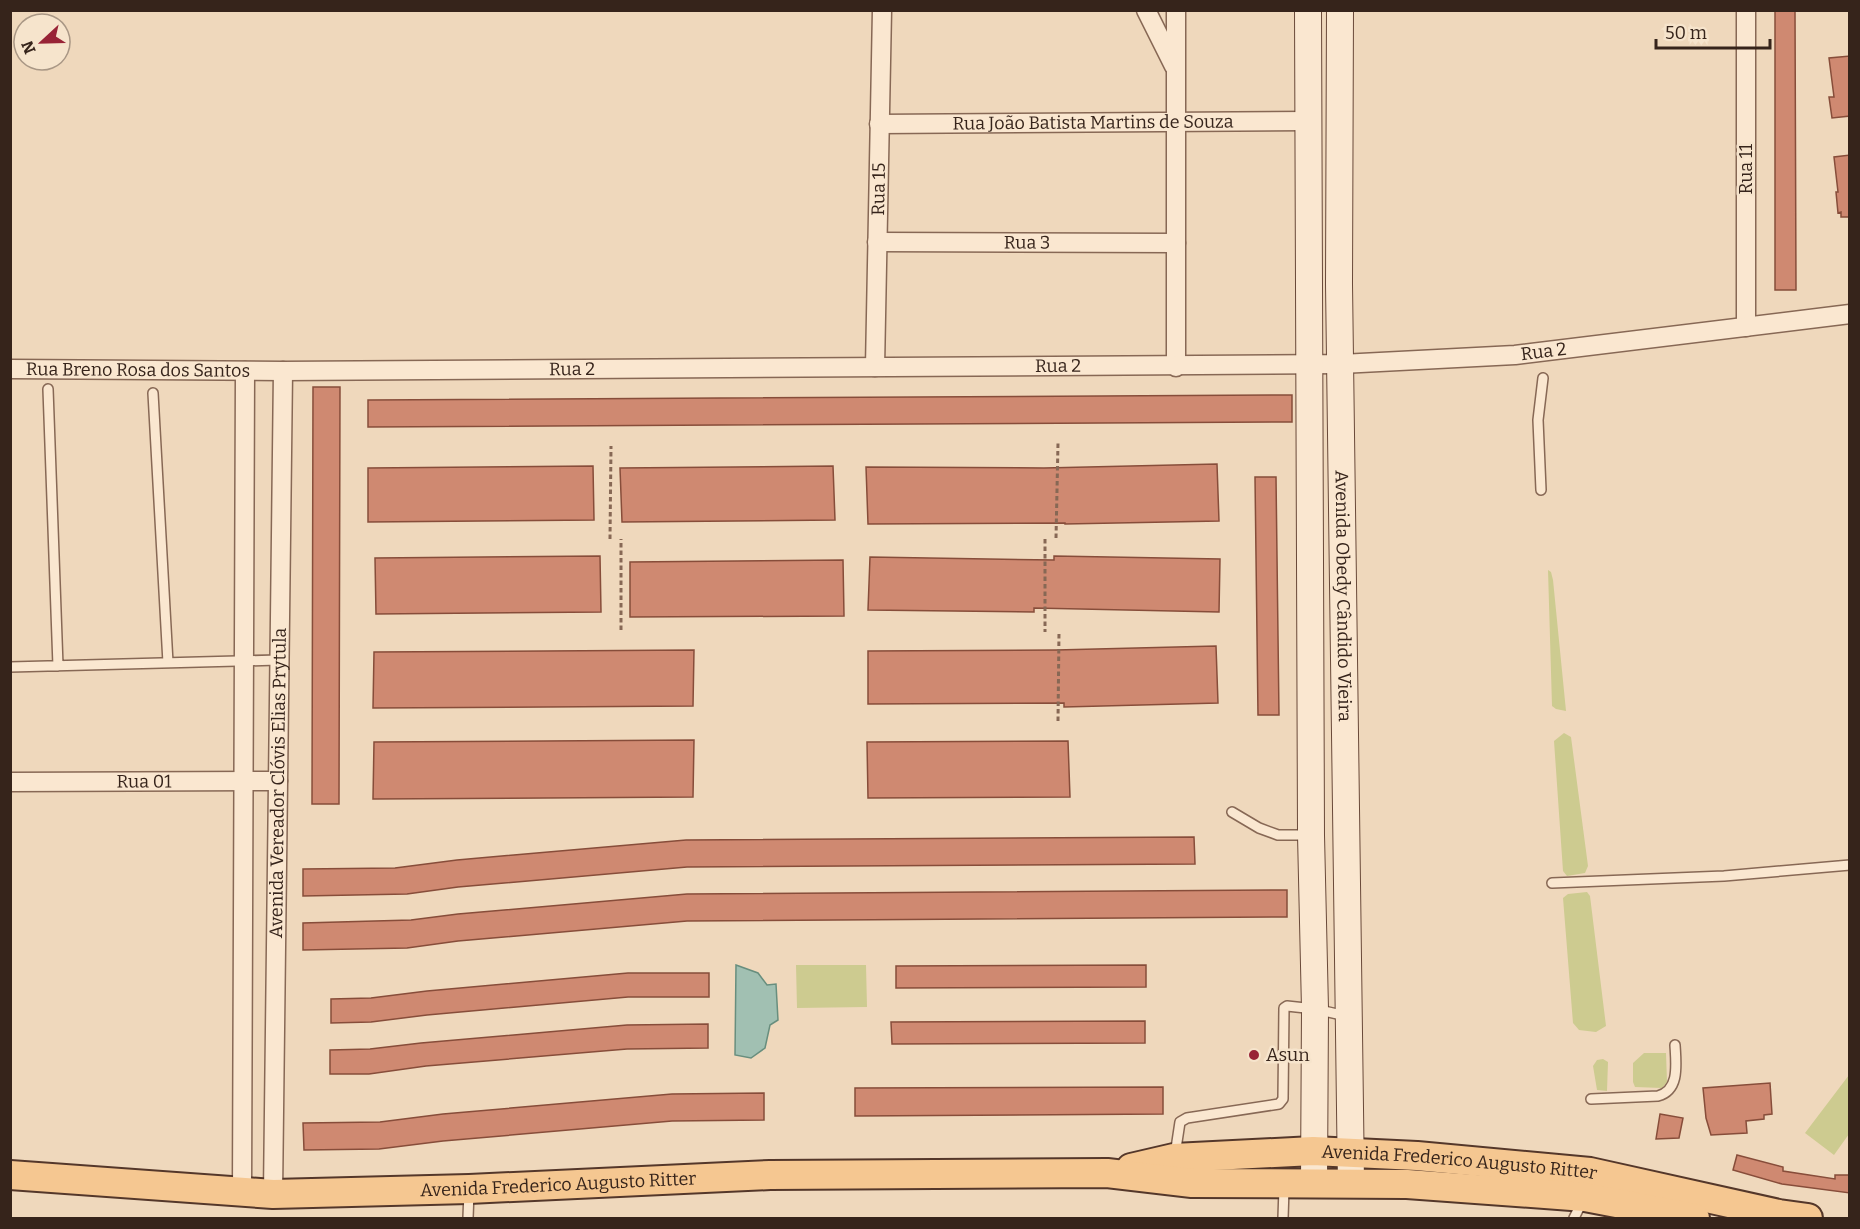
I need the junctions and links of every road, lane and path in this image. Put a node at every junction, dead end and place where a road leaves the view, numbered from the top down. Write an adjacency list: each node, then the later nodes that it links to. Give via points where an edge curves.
1 (882, 10): 10 (street, Rua 15)
2 (1146, 10): 7 (street)
3 (1176, 10): 7 (street)
4 (1308, 10): 8 (main road, Avenida Obedy Cândido Vieira)
5 (1340, 10): 15 (main road, Avenida Obedy Cândido Vieira)
6 (1746, 10): 14 (street, Rua 11)
7 (1176, 70): 9 (street)
8 (1308, 121): 9 (street, Rua João Batista Martins de Souza); 16 (main road, Avenida Obedy Cândido Vieira)
9 (1176, 122): 10 (street, Rua João Batista Martins de Souza); 12 (street)
10 (879, 124): 11 (street, Rua 15)
11 (877, 242): 12 (street, Rua 3); 17 (street, Rua 15)
12 (1176, 243): 18 (street)
13 (1850, 314): 14 (street, Rua 2)
14 (1746, 327): 15 (street, Rua 2, via 1515,356)
15 (1341, 364): 16 (street, Rua 2); 46 (main road, Avenida Obedy Cândido Vieira)
16 (1308, 365): 18 (street, Rua 2); 45 (main road, Avenida Obedy Cândido Vieira)
17 (874, 367): 18 (street, Rua 2); 22 (street, Rua 2)
18 (1176, 367)
19 (10, 369): 20 (street, Rua Breno Rosa dos Santos)
20 (245, 371): 21 (street, Rua Breno Rosa dos Santos); 37 (street, Avenida Vereador Clóvis Elias Prytula)
21 (264, 371): 22 (street, Rua 2)
22 (282, 371): 36 (street, Avenida Vereador Clóvis Elias Prytula)
23 (1542, 378): 28 (lane, via 1538,420)
24 (48, 389): 39 (lane)
25 (153, 393): 38 (lane)
26 (1058, 443): 29 (path)
27 (611, 446): 30 (path)
28 (1541, 490)
29 (1056, 538)
30 (610, 539)
31 (621, 539): 33 (path)
32 (1045, 539): 34 (path)
33 (621, 630)
34 (1046, 632)
35 (1059, 632): 41 (path)
36 (279, 660): 37 (lane); 43 (street, Avenida Vereador Clóvis Elias Prytula)
37 (243, 662): 38 (lane); 42 (street, Avenida Vereador Clóvis Elias Prytula)
38 (168, 663): 39 (lane)
39 (58, 666): 40 (lane)
40 (10, 667)
41 (1058, 721)
42 (243, 781): 43 (street, Rua 01); 44 (street, Rua 01); 65 (street, Avenida Vereador Clóvis Elias Prytula)
43 (278, 781): 66 (street, Avenida Vereador Clóvis Elias Prytula)
44 (10, 782)
45 (1311, 801): 46 (main road); 48 (main road, Avenida Obedy Cândido Vieira)
46 (1345, 801): 52 (main road, Avenida Obedy Cândido Vieira)
47 (1232, 812): 48 (lane, via 1278,834)
48 (1311, 835): 51 (main road, Avenida Obedy Cândido Vieira)
49 (1850, 865): 50 (lane, via 1724,876)
50 (1552, 883)
51 (1316, 1009): 52 (lane); 55 (main road, Avenida Obedy Cândido Vieira); 57 (lane, via 1291,1005 1284,1008 1283,1099 1279,1104 1187,1118 1180,1122)
52 (1348, 1017): 56 (main road, Avenida Obedy Cândido Vieira)
53 (1675, 1045): 54 (lane, via 1676,1071 1666,1094)
54 (1591, 1099)
55 (1313, 1151): 56 (main road, Avenida Frederico Augusto Ritter); 57 (main road, Avenida Frederico Augusto Ritter); 60 (main road); 61 (main road, Avenida Obedy Cândido Vieira)
56 (1351, 1151): 62 (main road, Avenida Obedy Cândido Vieira); 64 (main road, Avenida Frederico Augusto Ritter)
57 (1174, 1158): 58 (main road, Avenida Frederico Augusto Ritter)
58 (1107, 1173): 60 (main road, Avenida Frederico Augusto Ritter, via 1192,1183); 63 (main road, Avenida Frederico Augusto Ritter, via 770,1175)
59 (10, 1175): 65 (main road, Avenida Frederico Augusto Ritter)
60 (1284, 1183): 61 (main road, Avenida Frederico Augusto Ritter); 68 (lane)
61 (1314, 1183): 62 (main road, Avenida Frederico Augusto Ritter)
62 (1351, 1184): 64 (main road, Avenida Frederico Augusto Ritter)
63 (469, 1189): 66 (main road, Avenida Frederico Augusto Ritter); 67 (lane)
64 (1585, 1191): 69 (main road, Avenida Frederico Augusto Ritter); 70 (main road, Avenida Frederico Augusto Ritter)
65 (242, 1192): 66 (main road, Avenida Frederico Augusto Ritter)
66 (273, 1194)
67 (468, 1218)
68 (1283, 1218)
69 (1695, 1218)
70 (1809, 1218)

